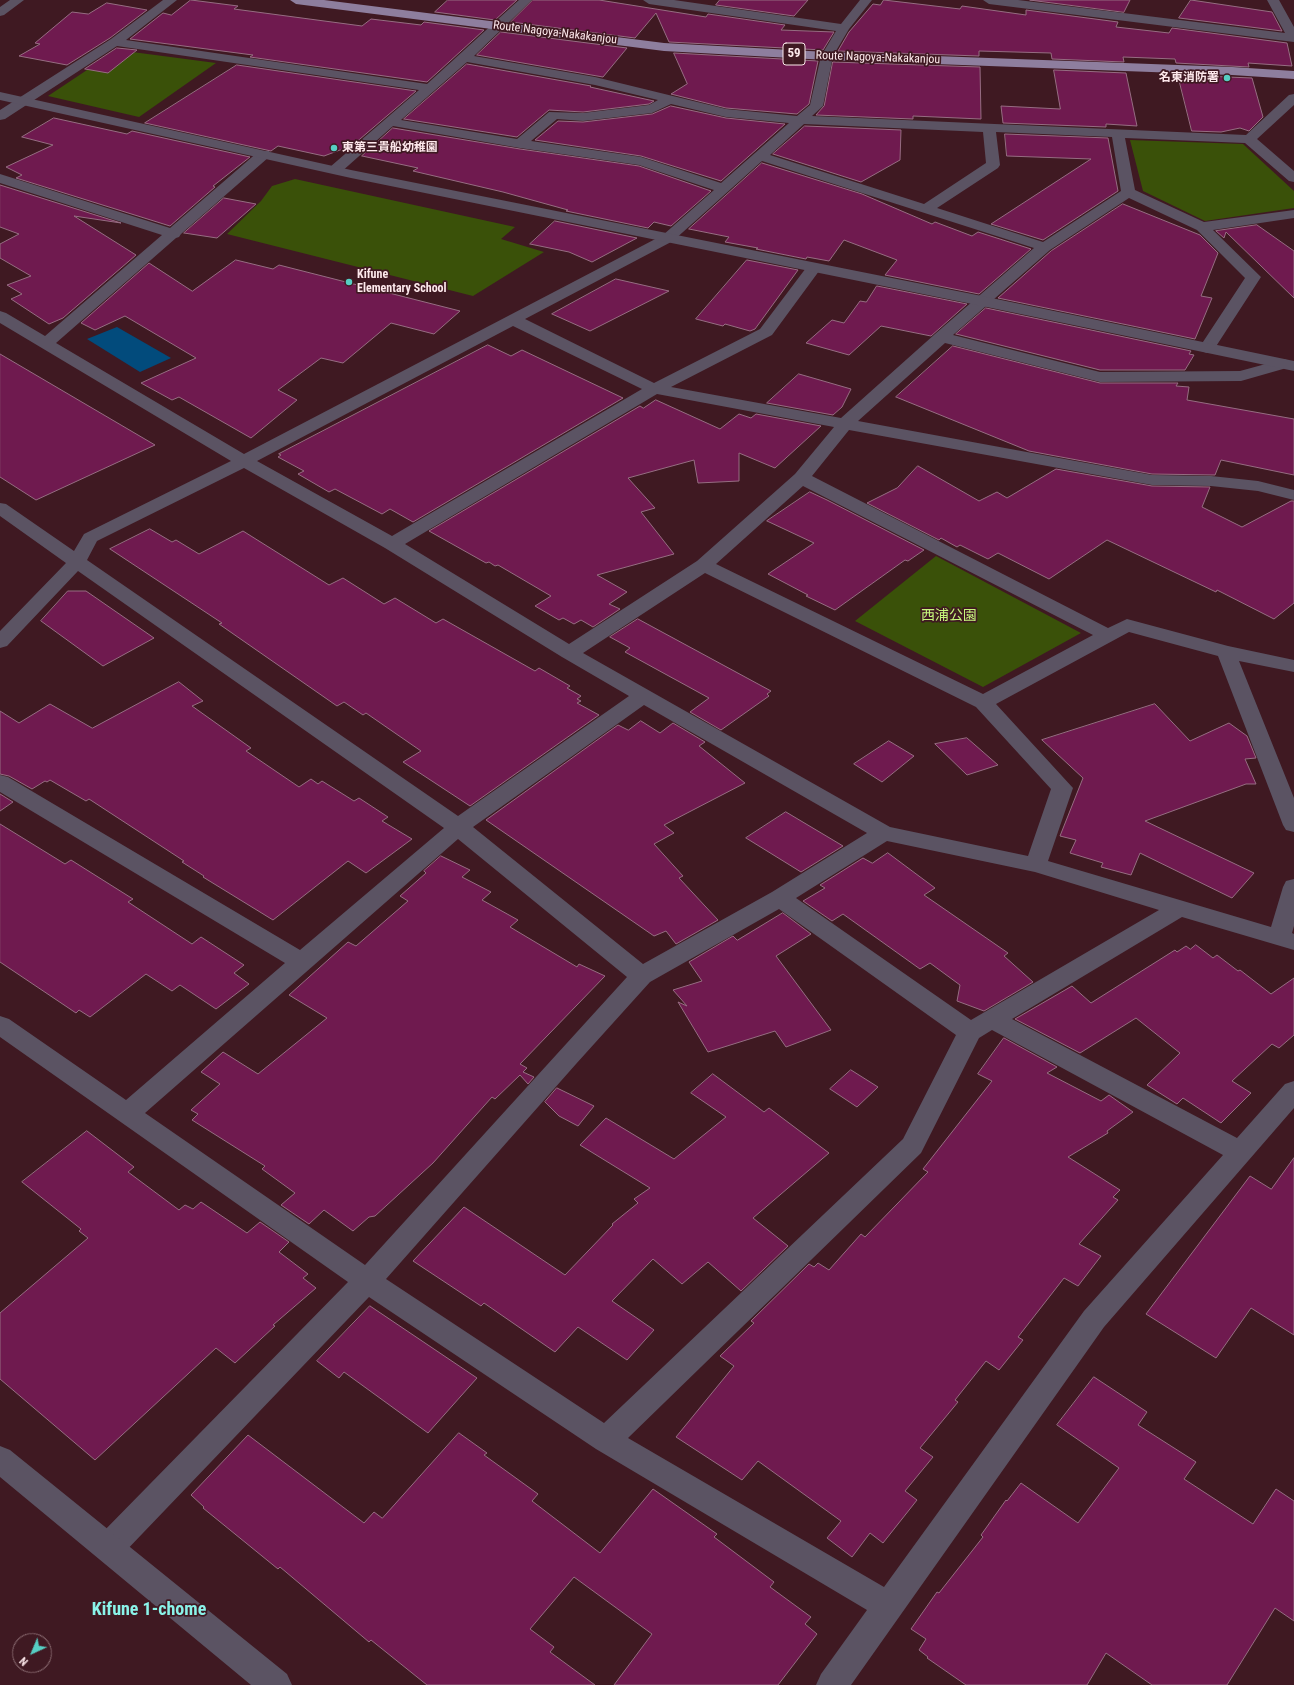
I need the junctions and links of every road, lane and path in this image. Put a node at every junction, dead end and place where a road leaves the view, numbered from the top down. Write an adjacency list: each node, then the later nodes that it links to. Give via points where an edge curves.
1 (18, 0): 9 (street)
2 (171, 0): 13 (street)
3 (296, 0): 10 (main road, Route Nagoya-Nakakanjou / 59)
4 (526, 0): 10 (street)
5 (649, 0): 11 (street)
6 (866, 0): 11 (street)
7 (989, 0): 12 (street)
8 (1274, 0): 12 (street)
9 (0, 12)
10 (497, 26): 14 (main road, Route Nagoya-Nakakanjou / 59, via 664,47); 15 (street)
11 (844, 28): 14 (street)
12 (1294, 38)
13 (115, 42): 17 (street); 21 (street)
14 (827, 56): 16 (main road, Route Nagoya-Nakakanjou / 59, via 1225,70); 23 (street, via 816,106)
15 (464, 58): 17 (street); 20 (street, via 595,81)
16 (1294, 75)
17 (430, 88): 24 (street)
18 (0, 96): 21 (street)
19 (1294, 98): 27 (street)
20 (670, 99): 23 (street, via 726,113); 28 (street, via 652,109 583,117 554,115)
21 (22, 101): 22 (street); 29 (street)
22 (0, 116)
23 (800, 120): 25 (street); 30 (street)
24 (391, 122): 28 (street); 31 (street)
25 (989, 128): 26 (street); 36 (street, via 992,166)
26 (1118, 134): 27 (street); 35 (street)
27 (1249, 139): 33 (street)
28 (520, 144): 34 (street, via 641,161)
29 (264, 154): 31 (street); 39 (street)
30 (760, 156): 34 (street); 36 (street)
31 (335, 170): 40 (street)
32 (0, 178): 39 (street)
33 (1294, 178)
34 (723, 188): 40 (street)
35 (1128, 192): 38 (street); 41 (street)
36 (926, 208): 41 (street)
37 (1294, 214): 38 (street)
38 (1202, 227): 48 (street, via 1253,277)
39 (174, 234): 47 (street)
40 (668, 238): 42 (street); 45 (street)
41 (1045, 247): 43 (street)
42 (814, 267): 43 (street); 50 (street, via 766,332)
43 (982, 301): 46 (street); 48 (street)
44 (0, 316): 47 (street)
45 (512, 319): 50 (street); 52 (street)
46 (942, 338): 49 (street, via 1100,377 1241,376); 51 (street)
47 (45, 344): 52 (street)
48 (1207, 348): 49 (street)
49 (1289, 365)
50 (654, 389): 51 (street); 56 (street)
51 (845, 424): 53 (street); 54 (street, via 1152,480 1211,481 1258,486)
52 (244, 461): 56 (street); 57 (street, via 90,538)
53 (801, 478): 58 (street); 59 (street)
54 (1294, 495)
55 (0, 508): 57 (street)
56 (392, 544): 62 (street)
57 (77, 562): 60 (street); 68 (street)
58 (704, 565): 62 (street); 65 (street)
59 (1107, 635): 61 (street, via 1127,625); 65 (street)
60 (0, 642)
61 (1226, 652): 63 (street); 67 (street)
62 (569, 653): 64 (street)
63 (1294, 666)
64 (644, 695): 68 (street); 69 (street)
65 (983, 702): 70 (street, via 1062,788)
66 (0, 782): 75 (street)
67 (1294, 825)
68 (458, 827): 75 (street); 76 (street)
69 (884, 833): 70 (street); 72 (street)
70 (1036, 865): 73 (street)
71 (1294, 887): 74 (street)
72 (780, 898): 76 (street); 79 (street)
73 (1180, 908): 74 (street); 77 (street)
74 (1287, 940)
75 (301, 962): 81 (street)
76 (642, 976): 83 (street)
77 (992, 1019): 79 (street); 82 (street)
78 (0, 1025): 81 (street)
79 (970, 1032): 84 (street, via 912,1146)
80 (1294, 1091): 82 (street)
81 (126, 1114): 83 (street)
82 (1240, 1152): 87 (street, via 1094,1319)
83 (367, 1281): 84 (street); 86 (street)
84 (606, 1440): 87 (street)
85 (0, 1459): 86 (street)
86 (109, 1547): 88 (street)
87 (888, 1606): 89 (street)
88 (276, 1685)
89 (832, 1685)

